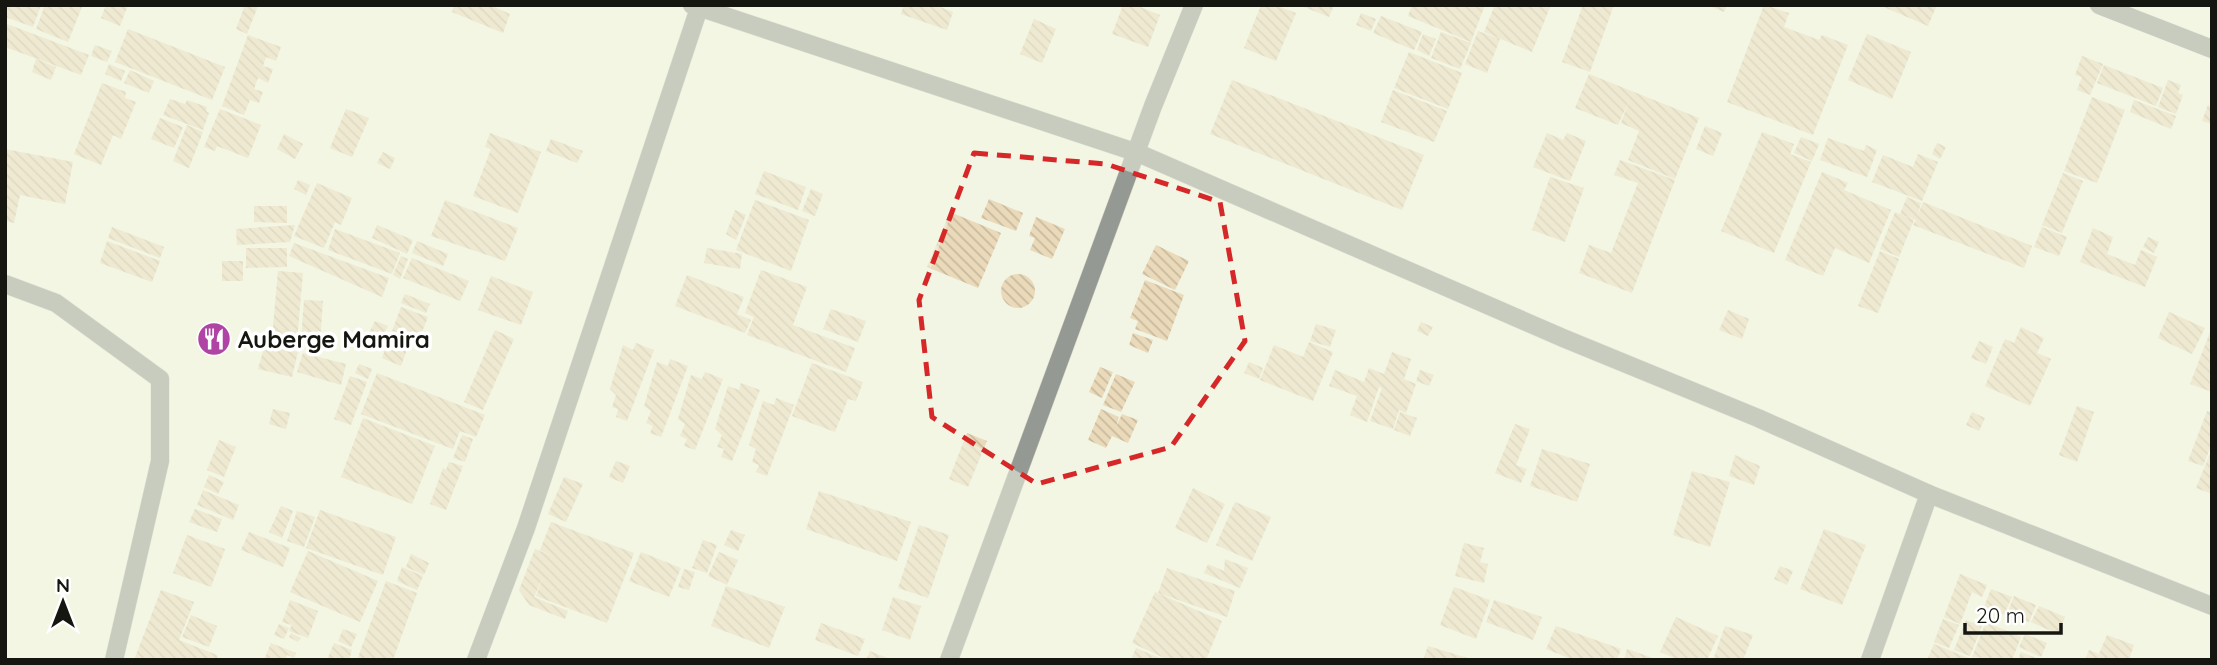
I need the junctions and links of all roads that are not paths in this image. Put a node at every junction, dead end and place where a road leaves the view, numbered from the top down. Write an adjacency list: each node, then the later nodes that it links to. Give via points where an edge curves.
1 (1194, 5): 6 (street)
2 (2099, 5): 4 (street)
3 (695, 6): 6 (street); 11 (street, via 526,528)
4 (2137, 12): 5 (street)
5 (2212, 48)
6 (1138, 153): 8 (street); 12 (street)
7 (5, 284): 10 (street, via 57,303 160,379 160,460)
8 (1929, 494): 9 (street); 13 (street)
9 (2212, 606)
10 (114, 660)
11 (476, 660)
12 (948, 660)
13 (1870, 660)

